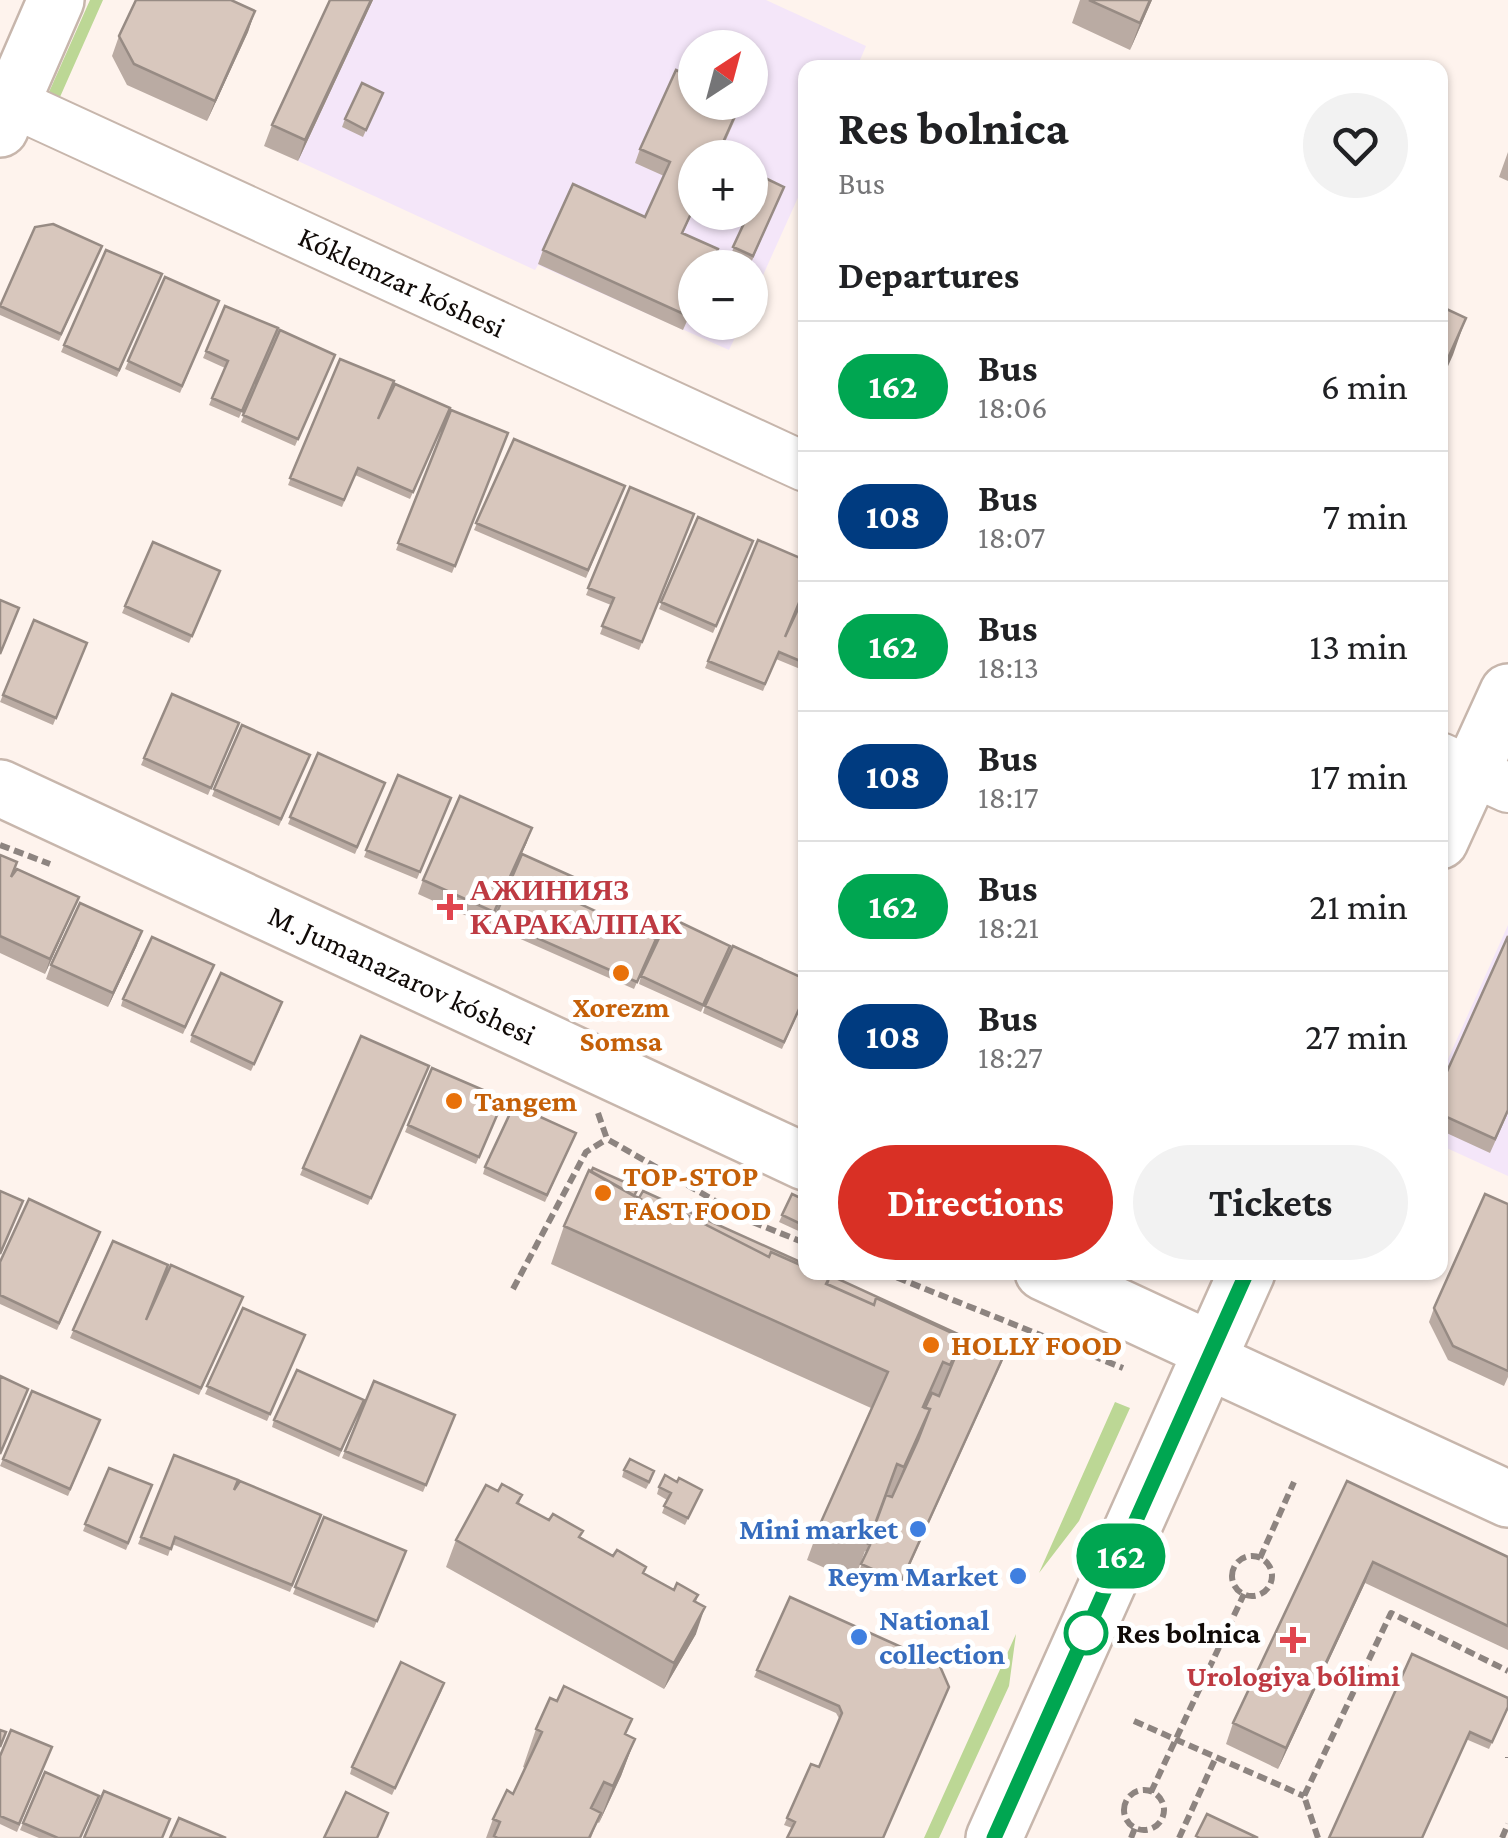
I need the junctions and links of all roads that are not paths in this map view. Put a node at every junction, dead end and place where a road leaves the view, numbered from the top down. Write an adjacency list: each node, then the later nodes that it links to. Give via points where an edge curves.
1 (56, 0): 2 (main road)
2 (4, 110): 3 (street, Kóklemzar kóshesi)
3 (798, 463)
4 (1508, 692): 5 (main road)
5 (1473, 772): 7 (main road)
6 (0, 788): 8 (main road, M. Jumanazarov kóshesi)
7 (1448, 824)
8 (798, 1159)
9 (1058, 1280): 11 (main road)
10 (1244, 1280): 11 (main road)
11 (1211, 1356): 12 (main road); 13 (main road)
12 (1508, 1500)
13 (994, 1838)

